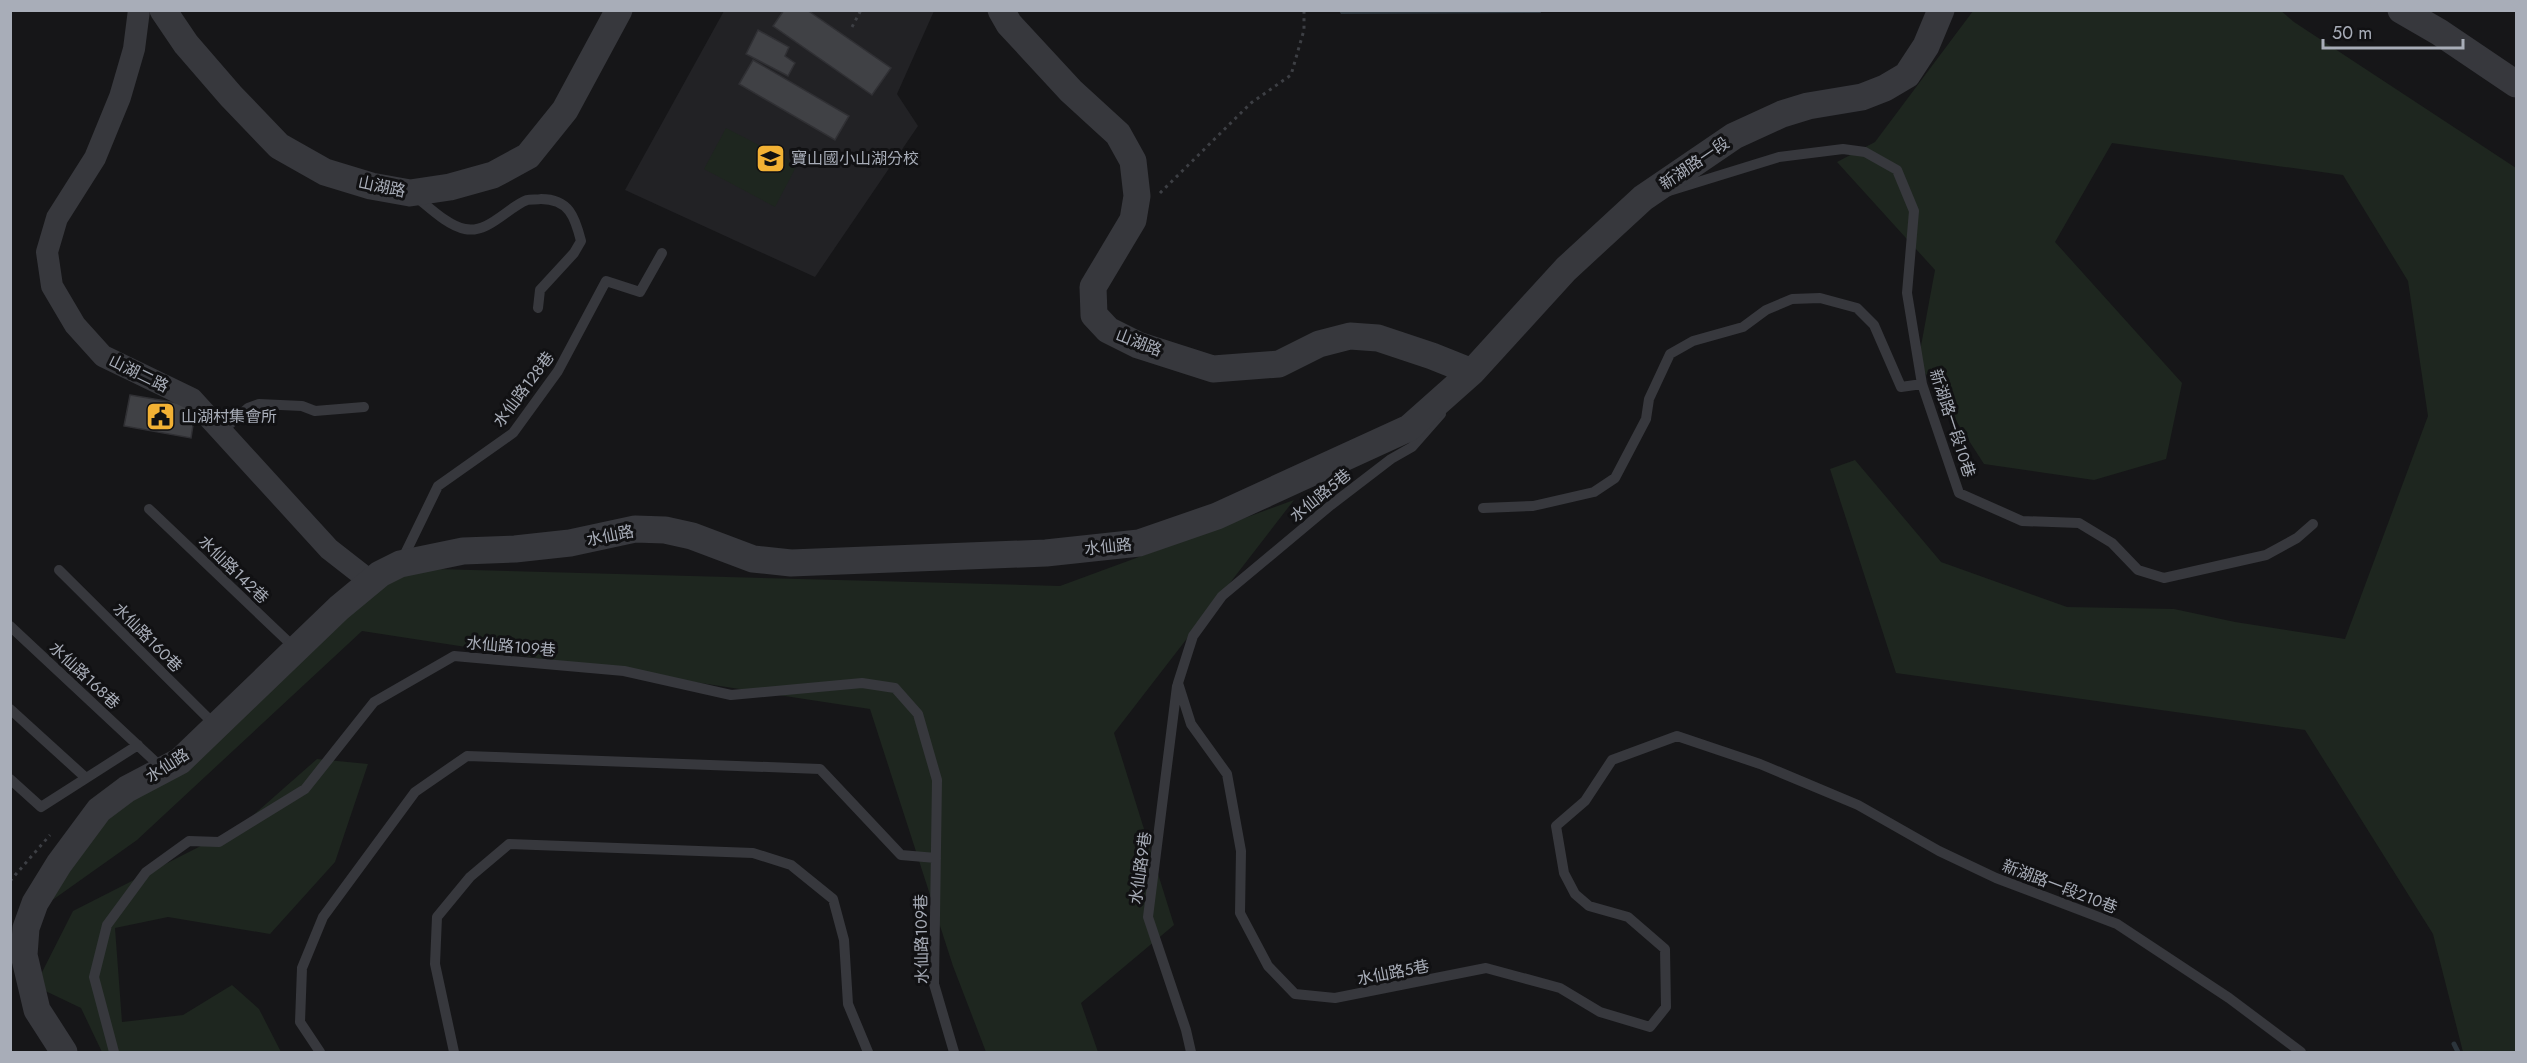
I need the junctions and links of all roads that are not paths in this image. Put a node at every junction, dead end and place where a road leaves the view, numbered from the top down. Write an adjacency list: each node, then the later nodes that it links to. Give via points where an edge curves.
1 (139, 10): 15 (street, 山湖二路, via 134,49 104,138 57,218 47,252 52,286 75,325 103,356 192,399)
2 (163, 10): 8 (street, 山湖路, via 186,44 279,146 325,172)
3 (620, 10): 8 (street, 山湖路, via 565,110 528,156 494,175)
4 (1001, 10): 12 (street, 山湖路, via 1009,24 1071,91 1118,134 1133,161 1137,196 1133,220 1093,287 1094,315 1108,330 1138,345 1213,369 1279,364 1319,344 1350,336 1378,338)
5 (1941, 10): 9 (street, 新湖路一段, via 1926,46 1907,75 1862,97 1808,105 1734,136)
6 (2401, 10): 7 (street)
7 (2517, 84)
8 (410, 193): 11 (lane, via 466,230 483,227 528,200 554,200 567,207 581,241 540,290)
9 (1643, 198): 12 (street, 新湖路一段, via 1566,269); 13 (lane, 新湖路一段10巷, via 1779,158 1843,148 1865,152 1897,170 1914,211 1907,293)
10 (662, 253): 19 (lane, 水仙路128巷, via 640,292 606,281 558,371 513,433 438,486)
11 (538, 308)
12 (1472, 372): 19 (street, 水仙路, via 1409,428 1217,516 1139,543 1046,553 791,563 753,559 665,530 635,529 570,543 463,551); 24 (lane, 水仙路5巷, via 1412,447 1331,505 1222,596 1193,636)
13 (1922, 384): 16 (lane, via 1901,387 1874,325 1857,308 1820,298 1792,299 1766,310 1743,327 1693,341 1670,354 1649,399 1646,419 1615,478 1594,492 1533,506); 18 (lane, 新湖路一段10巷, via 1959,493 2022,521 2079,523 2112,543 2138,570 2164,579 2266,555)
14 (364, 407): 15 (lane, via 315,411 302,406 259,404 248,408)
15 (222, 431): 21 (street, 山湖二路, via 329,549)
16 (1484, 508)
17 (149, 509): 23 (lane, 水仙路142巷)
18 (2313, 524)
19 (400, 564): 21 (street, 水仙路)
20 (59, 570): 26 (lane, 水仙路160巷)
21 (370, 581): 23 (street, 水仙路)
22 (10, 626): 27 (lane, 水仙路168巷)
23 (297, 650): 26 (street, 水仙路)
24 (1178, 683): 31 (lane, 水仙路5巷, via 1191,724 1227,774 1240,851 1240,913 1268,966 1295,994 1335,998 1486,968 1560,988 1600,1012 1650,1028 1666,1007 1665,949 1628,917 1589,906 1575,894 1564,873 1556,826 1585,801 1612,760 1677,736 1760,764); 39 (lane, 水仙路9巷, via 1148,917)
25 (10, 709): 29 (lane)
26 (216, 726): 28 (street, 水仙路)
27 (138, 745): 28 (lane, 水仙路168巷); 29 (lane)
28 (165, 770): 33 (street, 水仙路, via 127,789 99,810 35,903 26,928 24,955 37,1010)
29 (86, 778): 30 (lane, via 41,807)
30 (10, 779)
31 (1858, 805): 40 (lane, 新湖路一段210巷, via 1939,852 2117,924 2229,998)
32 (936, 858): 34 (lane, 水仙路109巷, via 937,780 918,714 895,688 862,683 731,695 624,671 454,656 374,702 305,789 219,842 189,841 146,872 107,925 94,976); 35 (lane, via 901,855 820,769 467,756 416,792 323,917 302,968 300,1022); 38 (lane, 水仙路109巷, via 934,984)
33 (64, 1053)
34 (114, 1053)
35 (320, 1053)
36 (454, 1053): 37 (lane, via 435,964 437,917 470,877 509,844 753,853 791,865 833,899 844,940 848,1004)
37 (868, 1053)
38 (954, 1053)
39 (1191, 1053)
40 (2301, 1053)

